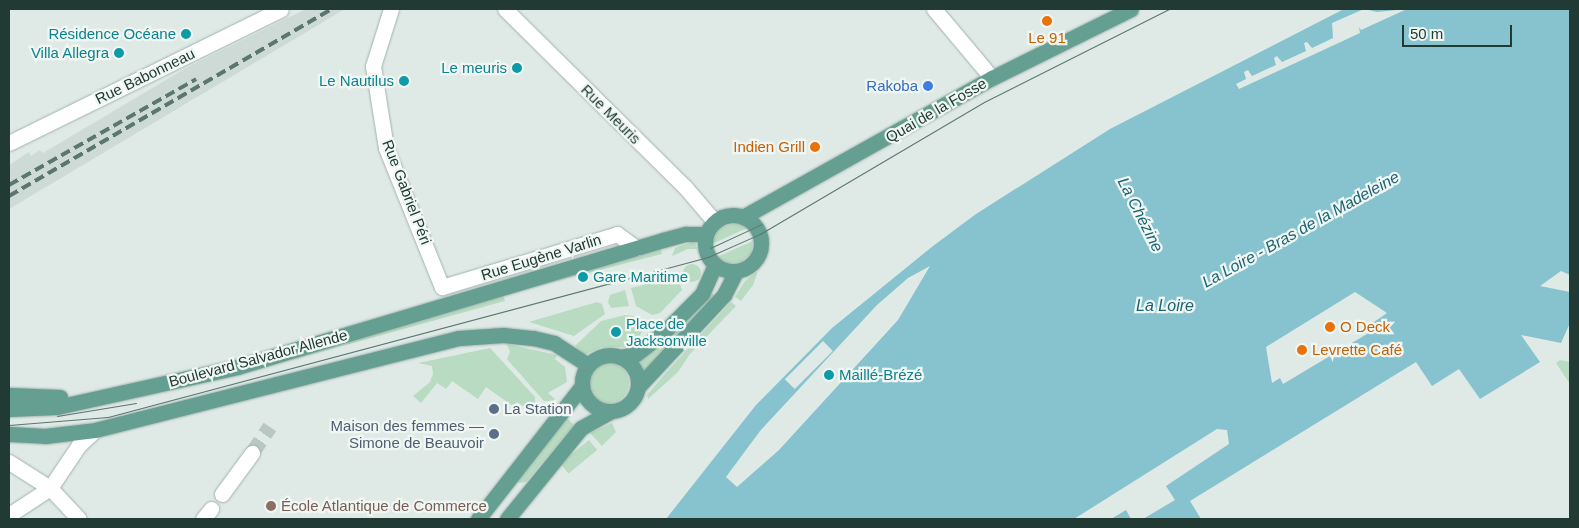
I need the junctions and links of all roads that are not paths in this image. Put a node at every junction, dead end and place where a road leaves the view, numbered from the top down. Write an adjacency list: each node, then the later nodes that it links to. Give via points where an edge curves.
1 (281, 9): 7 (street, Rue Babonneau)
2 (391, 9): 14 (street, Rue Gabriel Péri, via 373,66 386,148)
3 (505, 9): 9 (street, Rue Meuris, via 685,187)
4 (934, 9): 6 (street)
5 (1131, 9): 6 (main road, Quai de la Fosse)
6 (992, 78): 8 (main road, Quai de la Fosse)
7 (9, 143)
8 (743, 216): 9 (main road, via 729,215); 13 (main road, via 757,228 761,248 754,262)
9 (714, 221): 10 (main road)
10 (706, 234): 11 (main road, via 686,234); 12 (main road, via 706,251)
11 (636, 248): 14 (street, Rue Eugène Varlin, via 617,234); 20 (main road, Boulevard Salvador Allende, via 254,363)
12 (715, 265): 13 (main road); 15 (main road, via 702,294 664,332 636,354)
13 (736, 271): 18 (main road, via 724,295)
14 (442, 287)
15 (620, 357): 16 (main road, via 604,356); 18 (main road, via 634,369)
16 (588, 366): 17 (main road); 23 (main road, Boulevard Salvador Allende, via 554,343 503,335 438,343)
17 (582, 386): 22 (main road, via 592,405); 33 (main road)
18 (638, 387): 22 (main road, via 630,403)
19 (9, 395): 20 (main road, via 39,398)
20 (114, 395): 21 (main road, Boulevard Salvador Allende, via 58,407)
21 (9, 409)
22 (612, 411): 34 (main road, via 581,428)
23 (95, 430): 25 (main road, Boulevard Salvador Allende); 29 (street, via 79,445)
24 (9, 434): 25 (main road, Boulevard Salvador Allende)
25 (45, 436): 26 (main road)
26 (9, 440)
27 (252, 453): 30 (street)
28 (9, 462): 29 (street)
29 (50, 488): 31 (street); 32 (street)
30 (222, 494)
31 (9, 515)
32 (79, 519)
33 (478, 519)
34 (507, 519)

